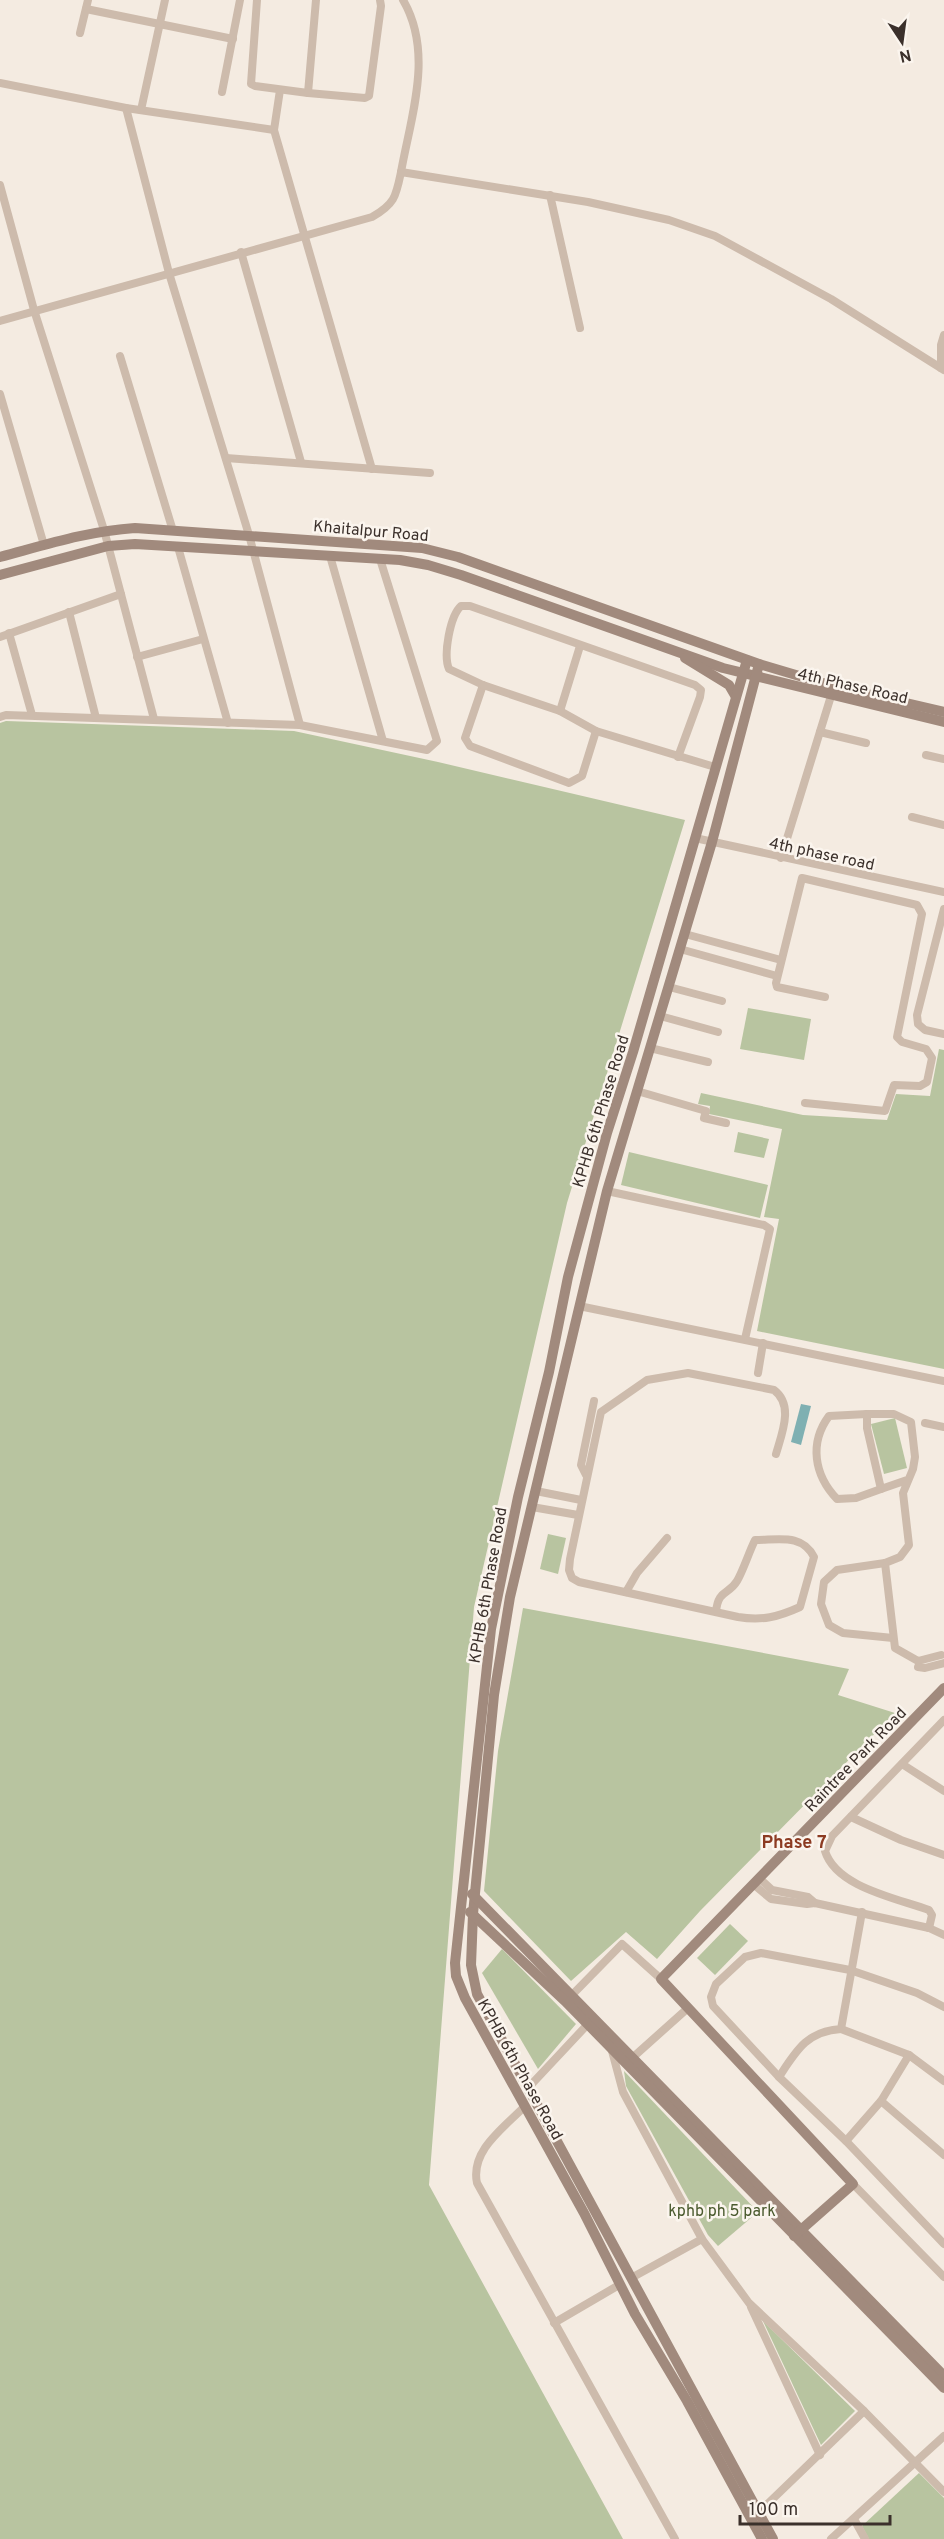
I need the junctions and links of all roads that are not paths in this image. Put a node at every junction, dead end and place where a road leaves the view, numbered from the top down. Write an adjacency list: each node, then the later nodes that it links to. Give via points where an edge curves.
1 (88, 0): 8 (street)
2 (165, 0): 9 (street)
3 (240, 0): 11 (street)
4 (257, 0): 13 (street, via 251,84)
5 (316, 0): 15 (street)
6 (380, 0): 15 (street, via 369,96)
7 (403, 0): 19 (street, via 413,24 420,68)
8 (86, 9): 9 (street); 10 (street)
9 (160, 25): 11 (street); 17 (street)
10 (80, 33)
11 (233, 39): 14 (street)
12 (0, 83): 16 (street)
13 (280, 90): 15 (street); 18 (street)
14 (222, 92)
15 (308, 93)
16 (126, 108): 17 (street); 24 (street)
17 (141, 110): 18 (street)
18 (274, 130): 22 (street)
19 (401, 172): 21 (street); 22 (street, via 397,195 382,211)
20 (0, 185): 25 (street)
21 (550, 195): 27 (street); 30 (street, via 669,220 715,236 831,299)
22 (303, 236): 23 (street); 34 (street)
23 (241, 252): 24 (street); 33 (street)
24 (169, 273): 25 (street); 32 (street)
25 (34, 310): 26 (street); 36 (street)
26 (0, 321)
27 (580, 328)
28 (944, 335): 30 (street)
29 (120, 356): 37 (street)
30 (943, 369)
31 (0, 394): 39 (street)
32 (226, 458): 33 (street); 38 (street)
33 (301, 462): 34 (street)
34 (372, 469): 35 (street)
35 (429, 473)
36 (104, 530): 37 (street, Khaitalpur Road); 39 (street, Khaitalpur Road); 40 (street)
37 (173, 531): 38 (street, Khaitalpur Road)
38 (249, 535): 42 (street); 55 (street, Khaitalpur Road, via 411,547 458,557)
39 (45, 545): 44 (street, Khaitalpur Road)
40 (108, 546): 41 (street, Khaitalpur Road); 46 (street, Khaitalpur Road); 47 (street)
41 (178, 547): 42 (street, Khaitalpur Road); 51 (street)
42 (254, 552): 43 (street, Khaitalpur Road); 70 (street)
43 (330, 556): 45 (street, Khaitalpur Road); 73 (street)
44 (0, 557)
45 (380, 559): 53 (street, Khaitalpur Road, via 429,565); 73 (street, via 437,741 427,750)
46 (0, 575)
47 (121, 594): 48 (street); 54 (street)
48 (69, 612): 49 (street); 66 (street)
49 (9, 633): 50 (street); 64 (street)
50 (0, 637)
51 (203, 639): 54 (street); 69 (street)
52 (580, 646): 59 (street, via 461,606 455,611 446,662 449,669); 62 (street); 76 (street, via 700,690)
53 (680, 652): 57 (street, Khaitalpur Road); 61 (street, via 729,685)
54 (137, 657): 67 (street)
55 (747, 660): 56 (street, Khaitalpur Road); 57 (street, KPHB 6th Phase Road)
56 (759, 664): 58 (street, KPHB 6th Phase Road); 63 (street, 4th Phase Road)
57 (743, 674): 58 (street, Khaitalpur Road); 61 (street, KPHB 6th Phase Road)
58 (754, 677): 60 (street, 4th Phase Road); 82 (street, KPHB 6th Phase Road)
59 (483, 686): 62 (street); 71 (street, via 465,738 470,746 568,783 582,776)
60 (831, 696): 68 (street, 4th Phase Road); 72 (street)
61 (736, 697): 78 (street, KPHB 6th Phase Road)
62 (560, 711): 71 (street)
63 (944, 712)
64 (32, 716): 65 (street); 66 (street)
65 (0, 717)
66 (96, 718): 67 (street)
67 (154, 719): 69 (street)
68 (944, 722)
69 (228, 723): 70 (street)
70 (300, 725): 73 (street)
71 (596, 731): 76 (street)
72 (819, 732): 74 (street); 83 (street)
73 (383, 741)
74 (866, 742)
75 (926, 754): 77 (street)
76 (678, 757): 78 (street)
77 (944, 759)
78 (715, 767): 81 (street, KPHB 6th Phase Road)
79 (912, 817): 80 (street)
80 (944, 825)
81 (694, 838): 82 (street, 4th phase road); 122 (street, KPHB 6th Phase Road, via 606,1132 568,1277 518,1497)
82 (712, 842): 83 (street, 4th phase road); 86 (street, KPHB 6th Phase Road)
83 (782, 858): 84 (street, 4th phase road)
84 (944, 892)
85 (944, 909): 95 (street, via 916,1015 925,1030)
86 (685, 934): 87 (street, KPHB 6th Phase Road); 88 (street)
87 (680, 949): 89 (street); 90 (street, KPHB 6th Phase Road)
88 (781, 960): 89 (street); 99 (street, via 802,878 920,908 922,914 897,1037 926,1049 932,1058 927,1082 920,1086 894,1085 885,1111)
89 (777, 976): 91 (street, via 777,987)
90 (669, 987): 92 (street); 93 (street, KPHB 6th Phase Road)
91 (825, 997)
92 (722, 1001)
93 (660, 1016): 94 (street); 96 (street, KPHB 6th Phase Road)
94 (718, 1032)
95 (944, 1034)
96 (650, 1048): 97 (street); 98 (street, KPHB 6th Phase Road)
97 (708, 1062)
98 (637, 1091): 100 (street, via 706,1111 704,1118); 101 (street, KPHB 6th Phase Road)
99 (806, 1103)
100 (726, 1123)
101 (607, 1191): 102 (street, KPHB 6th Phase Road); 103 (street, via 770,1229)
102 (579, 1306): 103 (street); 115 (street, KPHB 6th Phase Road)
103 (745, 1339): 104 (street)
104 (763, 1343): 105 (street); 106 (street)
105 (758, 1373)
106 (944, 1381)
107 (594, 1401): 112 (street, via 581,1465)
108 (867, 1414): 113 (street, via 894,1414 911,1422 915,1457 914,1470); 114 (street); 114 (street, via 829,1416 816,1442 816,1459 822,1480 837,1499 856,1498)
109 (925, 1423): 110 (street)
110 (944, 1426)
111 (776, 1454): 112 (street, via 784,1426 782,1396 774,1390 688,1373 647,1380 601,1413)
112 (586, 1474): 116 (street)
113 (907, 1480): 114 (street); 120 (street, via 903,1493 909,1545 900,1557)
114 (881, 1489)
115 (536, 1491): 116 (street); 117 (street, KPHB 6th Phase Road)
116 (581, 1500): 118 (street)
117 (532, 1507): 118 (street); 122 (street, KPHB 6th Phase Road)
118 (576, 1515): 121 (street, via 569,1570 572,1578)
119 (667, 1538): 121 (street)
120 (885, 1563): 124 (street); 124 (street, via 837,1570 824,1582 821,1604 829,1625 843,1633)
121 (626, 1592): 123 (street)
122 (504, 1595): 134 (street, KPHB 6th Phase Road, via 491,1629); 135 (street, KPHB 6th Phase Road)
123 (716, 1612): 123 (street, via 759,1620 800,1607 814,1557 808,1546 796,1540 755,1540 737,1582 717,1601)
124 (893, 1638): 125 (street, via 900,1653 918,1661)
125 (943, 1657): 126 (street, via 925,1668)
126 (918, 1667)
127 (944, 1688): 133 (street, Raintree Park Road)
128 (944, 1720): 129 (street)
129 (902, 1764): 130 (street); 131 (street)
130 (944, 1791)
131 (851, 1816): 132 (street); 139 (street, via 832,1836 825,1851 828,1863 846,1879 929,1910 932,1915)
132 (944, 1855)
133 (756, 1881): 137 (street, via 772,1890); 142 (street, Raintree Park Road)
134 (463, 1887): 135 (street); 136 (street, KPHB 6th Phase Road)
135 (475, 1896): 138 (street, KPHB 6th Phase Road); 143 (street)
136 (461, 1904): 138 (street); 155 (street, KPHB 6th Phase Road, via 455,1964 459,1985)
137 (862, 1912): 139 (street); 141 (street)
138 (473, 1914): 146 (street); 153 (street, KPHB 6th Phase Road, via 471,1965 477,1994)
139 (928, 1928): 140 (street)
140 (944, 1935)
141 (850, 1970): 144 (street, via 917,1993); 147 (street); 151 (street, via 761,1953 745,1957 716,1984 711,1997 713,2006)
142 (661, 1979): 143 (street, via 622,1944); 145 (street)
143 (571, 1996): 150 (street)
144 (944, 2007)
145 (688, 2008): 150 (street); 158 (street)
146 (587, 2025): 148 (street); 153 (street)
147 (841, 2029): 149 (street); 151 (street, via 823,2030 798,2048)
148 (612, 2051): 150 (street); 160 (street, via 623,2092)
149 (909, 2055): 152 (street); 154 (street)
150 (628, 2061): 159 (street)
151 (779, 2077): 156 (street)
152 (944, 2081)
153 (528, 2088): 162 (street, KPHB 6th Phase Road)
154 (881, 2101): 156 (street); 157 (street)
155 (525, 2106): 164 (street, KPHB 6th Phase Road); 166 (street, via 481,2151 475,2173)
156 (846, 2141): 161 (street)
157 (943, 2153)
158 (853, 2184): 159 (street); 163 (street)
159 (798, 2232): 167 (street); 168 (street)
160 (702, 2239): 162 (street); 165 (street)
161 (944, 2244)
162 (633, 2277): 174 (street, KPHB 6th Phase Road)
163 (944, 2277)
164 (620, 2285): 166 (street); 174 (street, KPHB 6th Phase Road)
165 (749, 2303): 169 (street); 171 (street)
166 (554, 2323): 176 (street)
167 (944, 2376)
168 (944, 2388)
169 (864, 2411): 171 (street); 172 (street)
170 (944, 2436): 172 (street)
171 (820, 2455): 174 (street)
172 (915, 2463): 173 (street); 175 (street)
173 (944, 2492)
174 (755, 2516): 177 (street, KPHB 6th Phase Road); 178 (street, KPHB 6th Phase Road)
175 (854, 2519): 179 (street); 180 (street)
176 (675, 2539)
177 (762, 2539)
178 (773, 2539)
179 (831, 2539)
180 (865, 2539)

